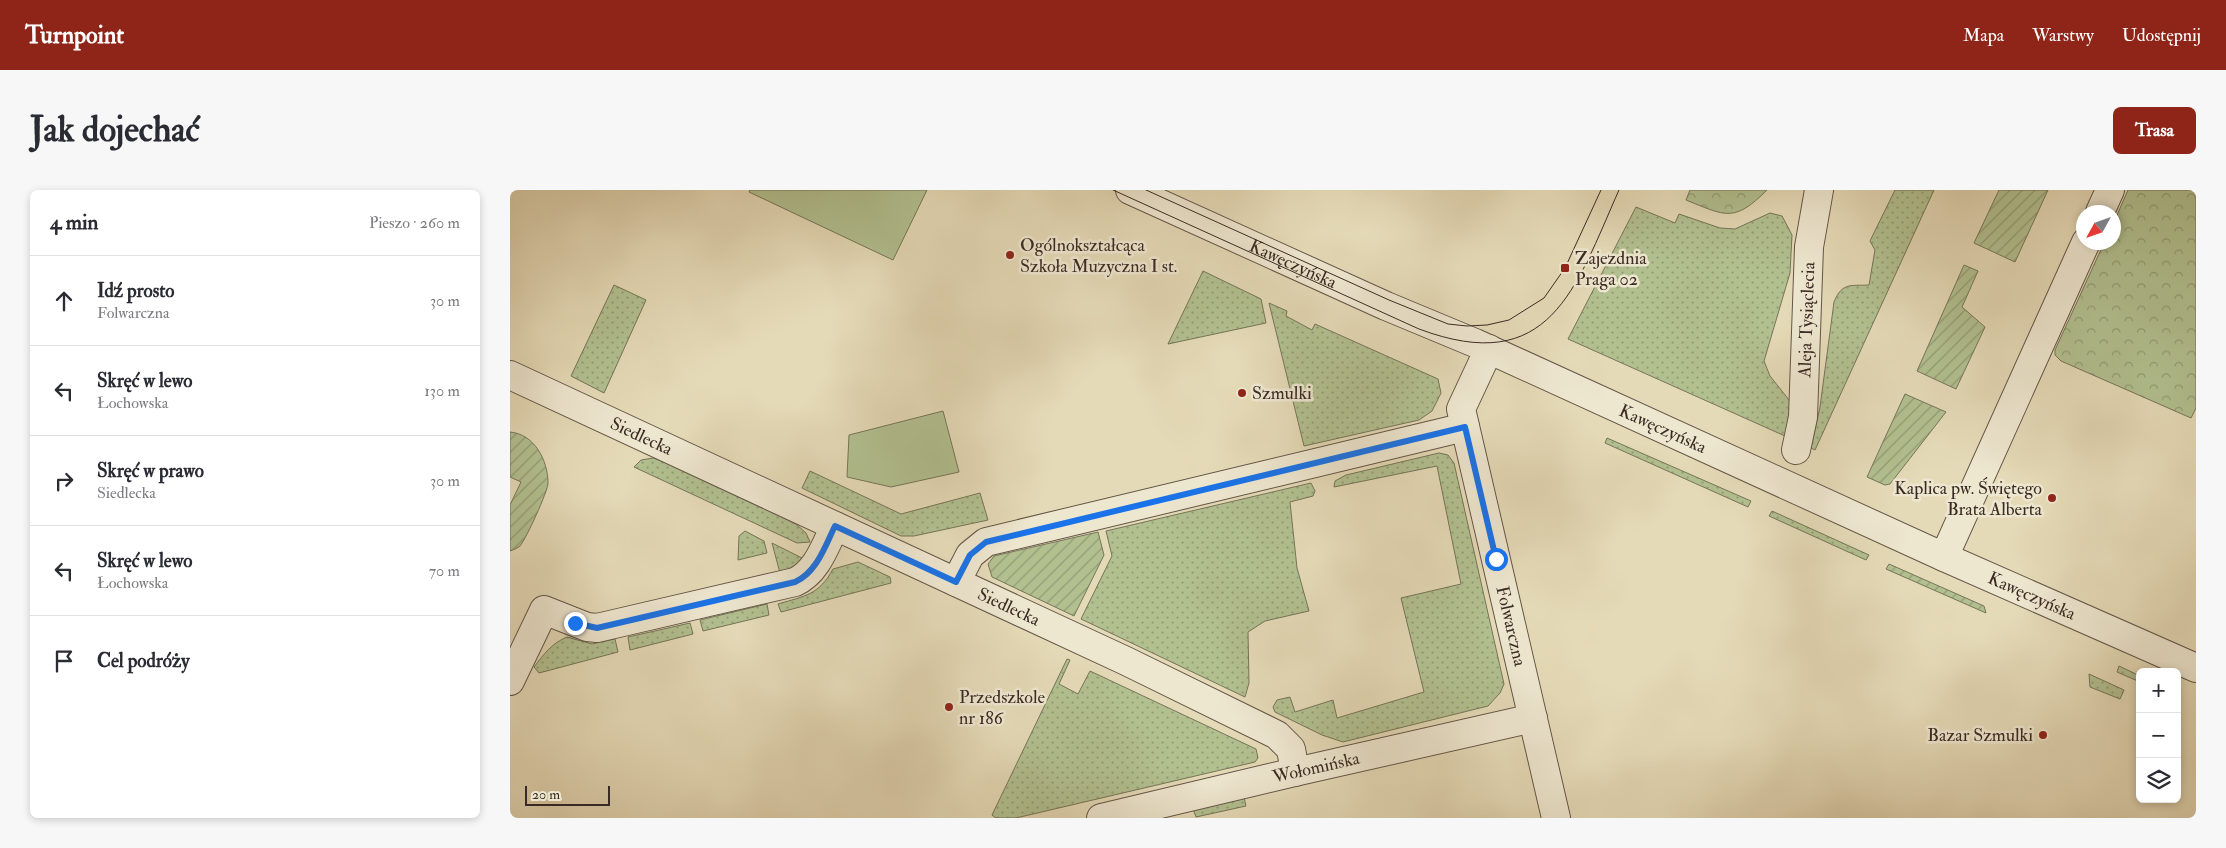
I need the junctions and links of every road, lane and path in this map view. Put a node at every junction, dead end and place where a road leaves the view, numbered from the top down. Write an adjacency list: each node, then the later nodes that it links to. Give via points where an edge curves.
1 (1130, 190): 6 (street, Kawęczyńska)
2 (1819, 190): 9 (street, Aleja Tysiąclecia, via 1809,247 1803,417)
3 (2110, 190): 4 (street)
4 (2103, 205)
5 (2082, 250): 11 (street)
6 (1489, 349): 8 (street, Folwarczna, via 1461,409); 11 (street, Kawęczyńska)
7 (510, 375): 10 (street, Siedlecka)
8 (1465, 427): 12 (street, via 986,542 970,555); 15 (street, Folwarczna)
9 (1796, 450)
10 (835, 526): 12 (street, Siedlecka); 14 (street, via 813,569 795,582 597,628 544,610)
11 (1944, 557): 13 (street, Kawęczyńska)
12 (956, 582): 16 (street, Siedlecka, via 1277,735 1291,749)
13 (2196, 668)
14 (510, 681)
15 (1533, 718): 16 (street, Wołomińska); 18 (street, Folwarczna)
16 (1295, 772): 17 (street, Wołomińska)
17 (1101, 818)
18 (1556, 818)

